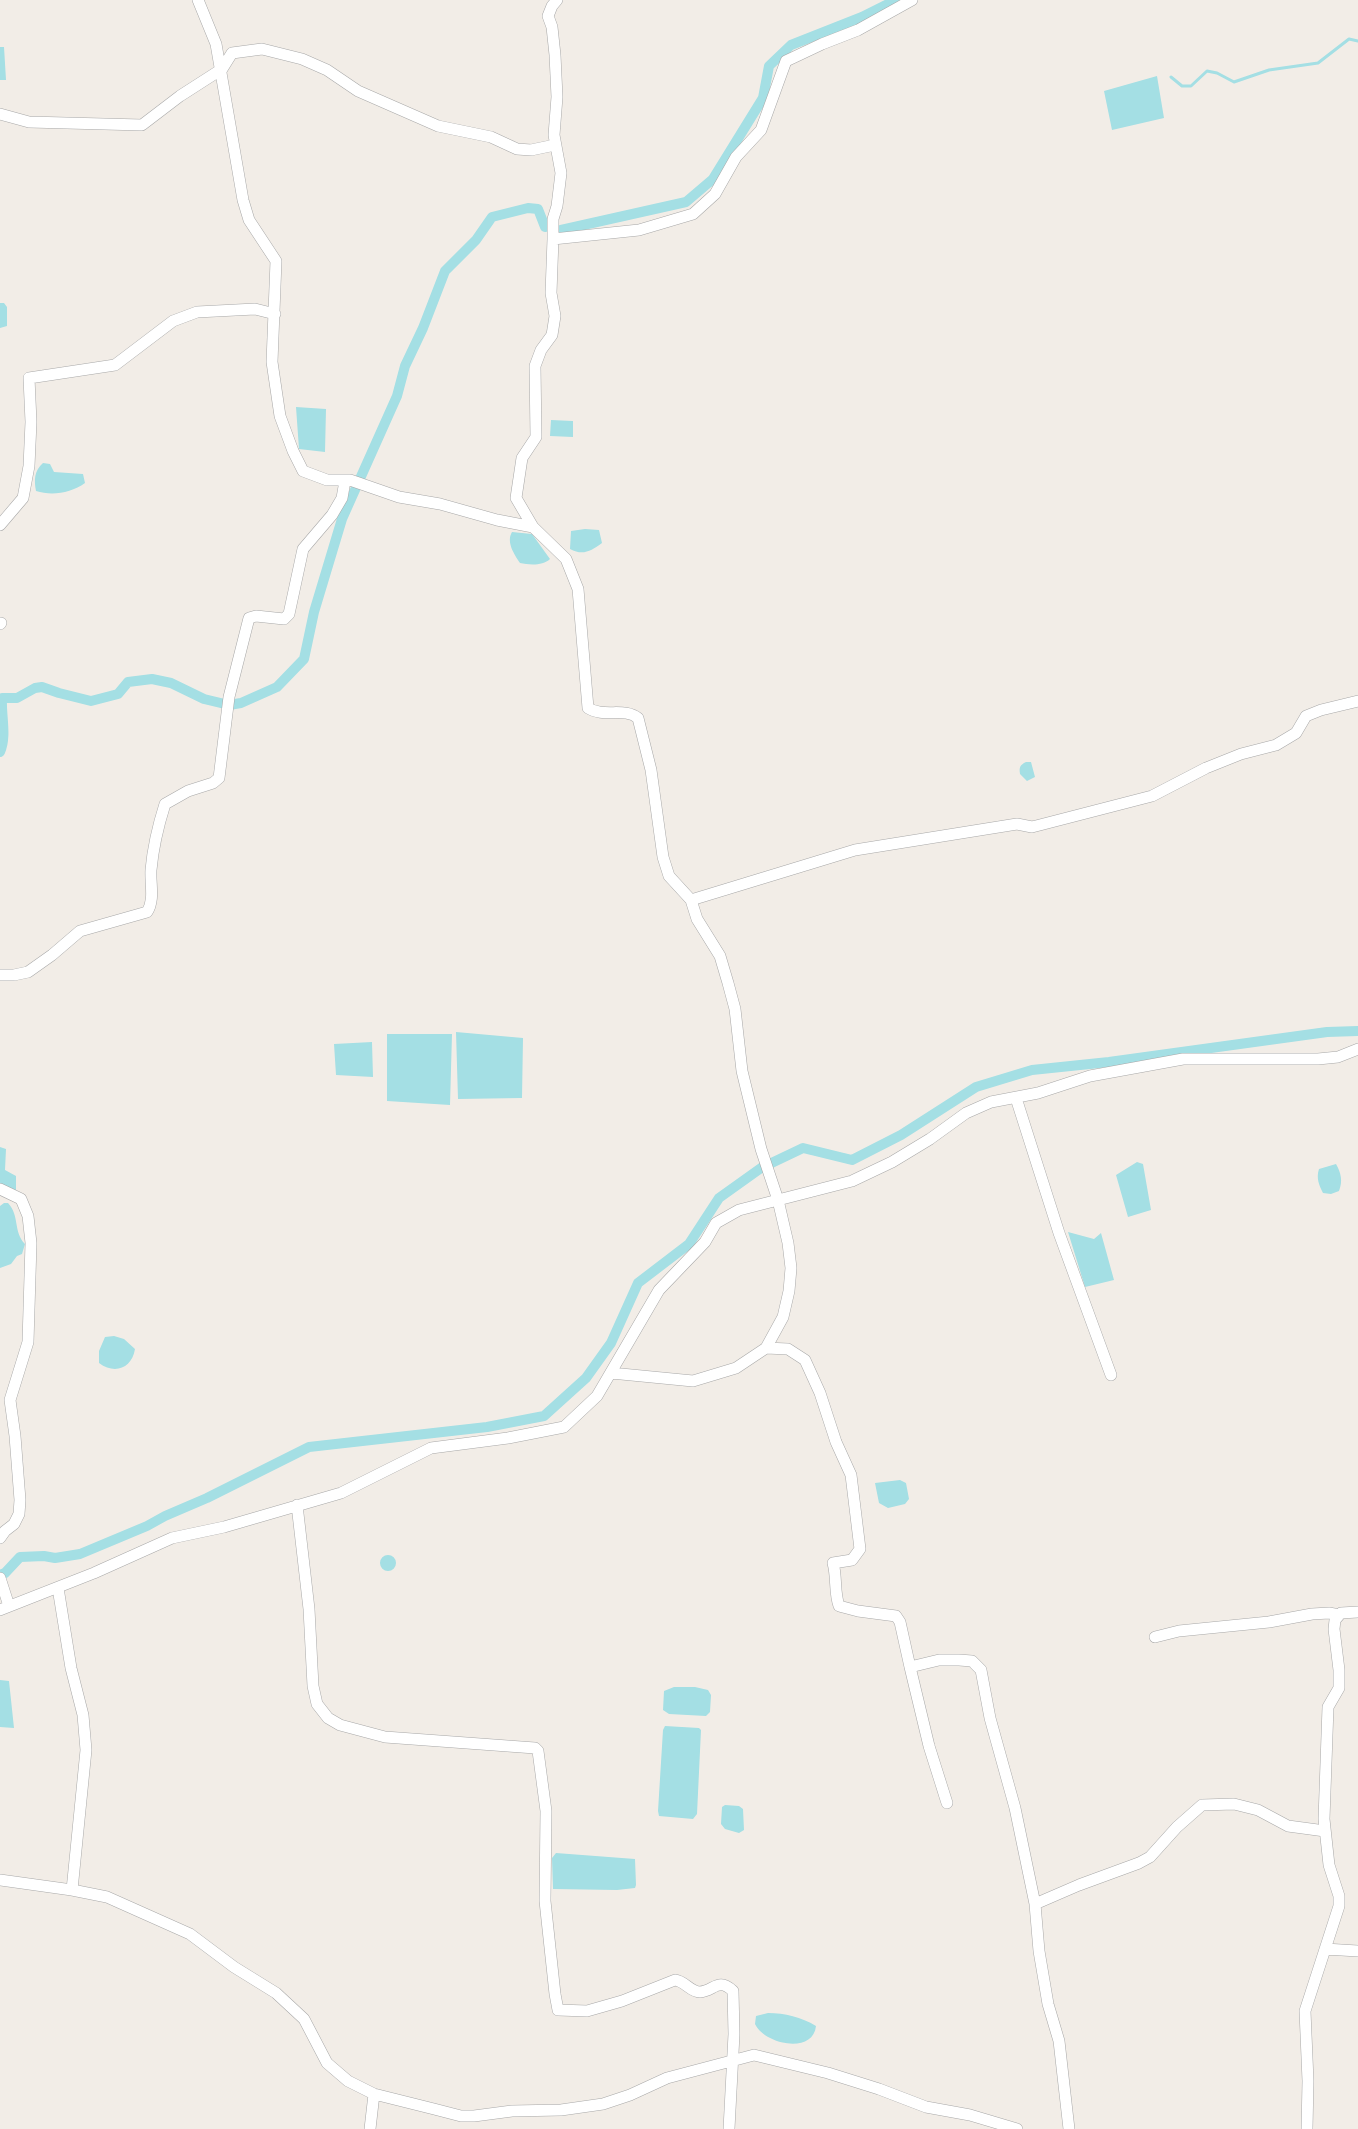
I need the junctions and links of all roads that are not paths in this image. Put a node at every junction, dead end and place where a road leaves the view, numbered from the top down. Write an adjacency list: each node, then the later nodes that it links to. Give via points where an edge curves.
1 (198, 0): 4 (street, via 216,44)
2 (557, 0): 6 (street, via 548,16 556,54)
3 (912, 0): 7 (street, via 858,30 786,61 761,130 736,157 715,194 693,214 639,230)
4 (222, 69): 5 (street, via 142,125 28,122); 6 (street, via 232,53 262,49 302,58 358,91 438,126 491,137 517,149); 8 (street, via 249,220 276,261)
5 (0, 114)
6 (555, 145): 7 (street, via 561,174)
7 (553, 239): 11 (street, via 551,293 555,316 552,335 535,366 536,437 522,458 516,498)
8 (275, 314): 9 (street, via 272,362 280,416 293,451 304,471 327,480); 10 (street, via 255,309 197,312 173,321 116,365 30,378 28,474 23,498)
9 (345, 481): 11 (street, via 399,497); 14 (street, via 342,498 332,516 304,549 290,614 284,619 249,618 229,697 219,778 164,804 152,870 151,906 147,912 80,931 28,972)
10 (0, 525)
11 (533, 527): 13 (street, via 566,559 578,588 588,708 595,713 632,713 638,718 651,770 663,857 670,876)
12 (1358, 701): 13 (street, via 1306,716 1296,732 1276,745 1206,768 1152,796 1032,827 1017,824 855,850)
13 (691, 900): 18 (street, via 697,919 720,956 728,983 735,1009 742,1071 761,1149)
14 (0, 975)
15 (1358, 1049): 16 (street, via 1338,1057 1318,1059 1183,1059 1090,1076)
16 (1016, 1098): 18 (street, via 991,1102 966,1113 930,1140 852,1181); 21 (street, via 1058,1233)
17 (0, 1189): 23 (street, via 20,1199 28,1216 31,1243 28,1342 10,1400 19,1514)
18 (778, 1200): 19 (street, via 791,1268 783,1317); 20 (street, via 739,1210 716,1223 705,1242 659,1290)
19 (766, 1348): 20 (street, via 736,1368 693,1381); 30 (street, via 788,1348 805,1360 850,1474 860,1549 852,1560 833,1563 839,1606 896,1616)
20 (611, 1373): 22 (street, via 597,1396 564,1427 431,1448 341,1492)
21 (1111, 1375)
22 (297, 1505): 25 (street, via 224,1527 172,1538); 38 (street, via 317,1704 328,1718 340,1724 385,1737 538,1750 546,1811 545,1901 558,2010 587,2011 676,1980 693,1991 701,1992 718,1984 728,1986 733,1991)
23 (0, 1538)
24 (0, 1578): 26 (street)
25 (58, 1588): 26 (street); 34 (street, via 71,1668 83,1715 86,1750)
26 (4, 1608)
27 (1358, 1612): 28 (street)
28 (1339, 1615): 29 (street, via 1329,1612 1312,1614); 32 (street, via 1334,1629 1338,1688 1328,1707 1325,1738)
29 (1155, 1637)
30 (910, 1667): 31 (street, via 929,1746); 35 (street, via 939,1660 959,1660 972,1662 981,1670)
31 (947, 1802)
32 (1324, 1831): 35 (street, via 1288,1826 1258,1810 1234,1804 1202,1804 1176,1826 1150,1857); 36 (street, via 1339,1906)
33 (0, 1880): 34 (street)
34 (72, 1890): 39 (street, via 107,1897 190,1934 276,1993 304,2019 328,2063 348,2080)
35 (1035, 1904): 43 (street, via 1039,1951 1048,2004 1059,2041)
36 (1326, 1949): 37 (street); 44 (street, via 1305,2011)
37 (1358, 1952)
38 (732, 2060): 39 (street, via 667,2078 603,2104 562,2110 461,2116); 41 (street); 42 (street, via 754,2055 828,2073 926,2107 970,2115)
39 (374, 2094): 40 (street)
40 (370, 2129)
41 (728, 2129)
42 (1017, 2129)
43 (1070, 2129)
44 (1307, 2129)

